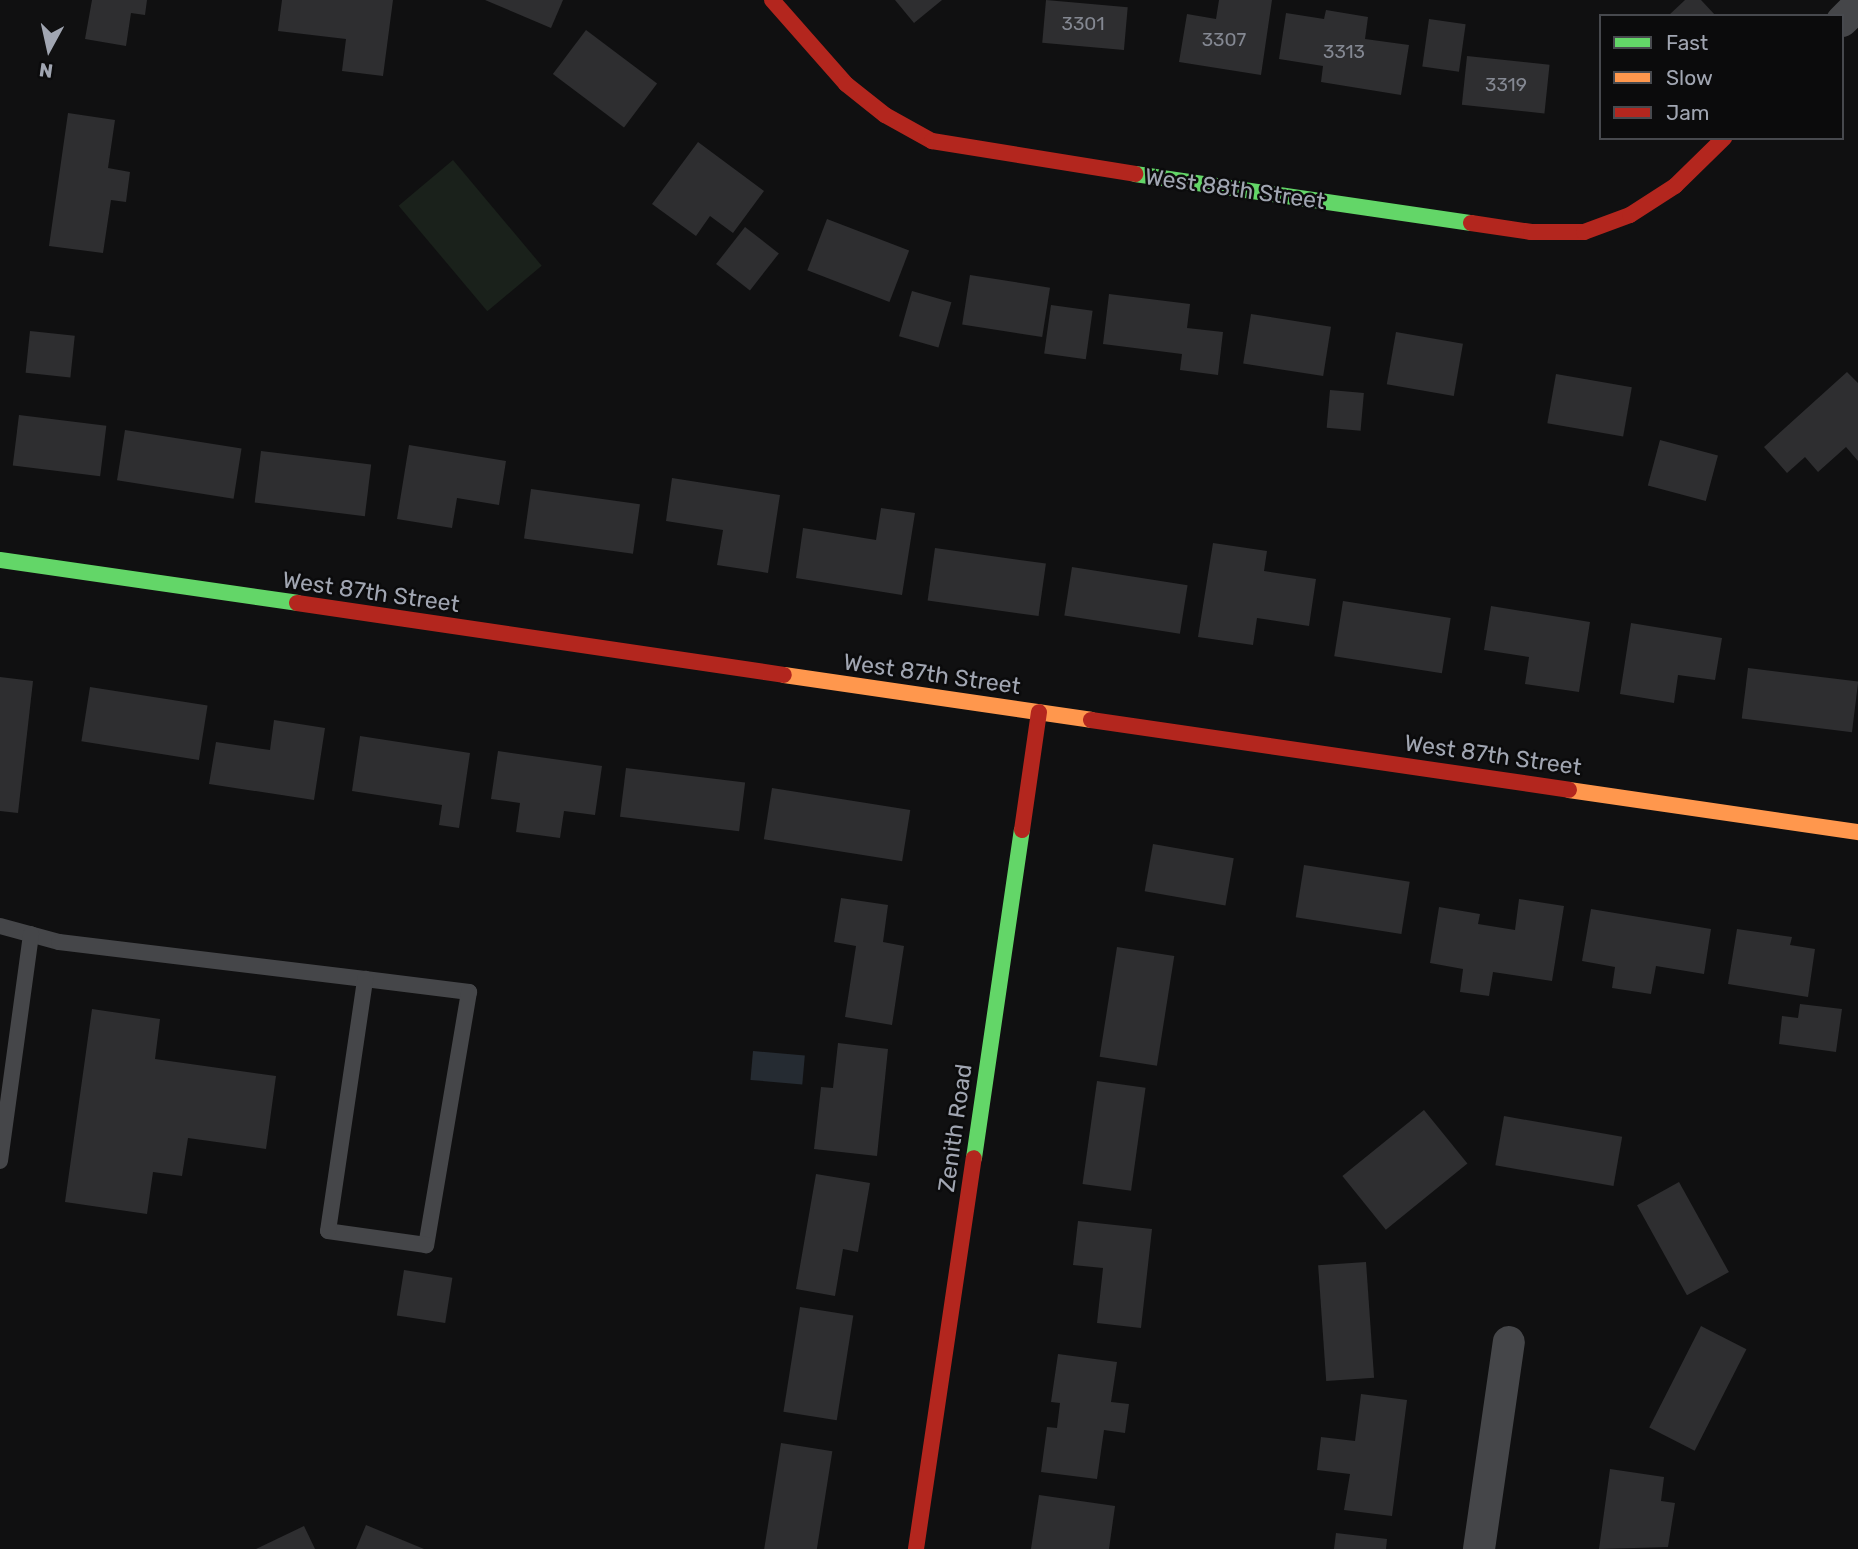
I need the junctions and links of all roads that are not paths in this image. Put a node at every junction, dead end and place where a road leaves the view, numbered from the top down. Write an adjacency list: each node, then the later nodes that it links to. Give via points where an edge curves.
1 (772, 0): 4 (street, West 88th Street, via 846,84 885,116 932,141 1063,164 1531,232 1584,232 1630,215 1675,186)
2 (1858, 5): 3 (street)
3 (1844, 19)
4 (1722, 140)
5 (0, 561): 6 (street, West 87th Street)
6 (1038, 712): 7 (street, West 87th Street); 13 (street, Zenith Road)
7 (1858, 832)
8 (0, 926): 9 (lane)
9 (32, 934): 10 (lane, via 59,942); 11 (lane)
10 (365, 979): 10 (lane, via 469,992 426,1245 328,1231)
11 (0, 1161)
12 (1509, 1342): 14 (street)
13 (916, 1549)
14 (1479, 1549)

